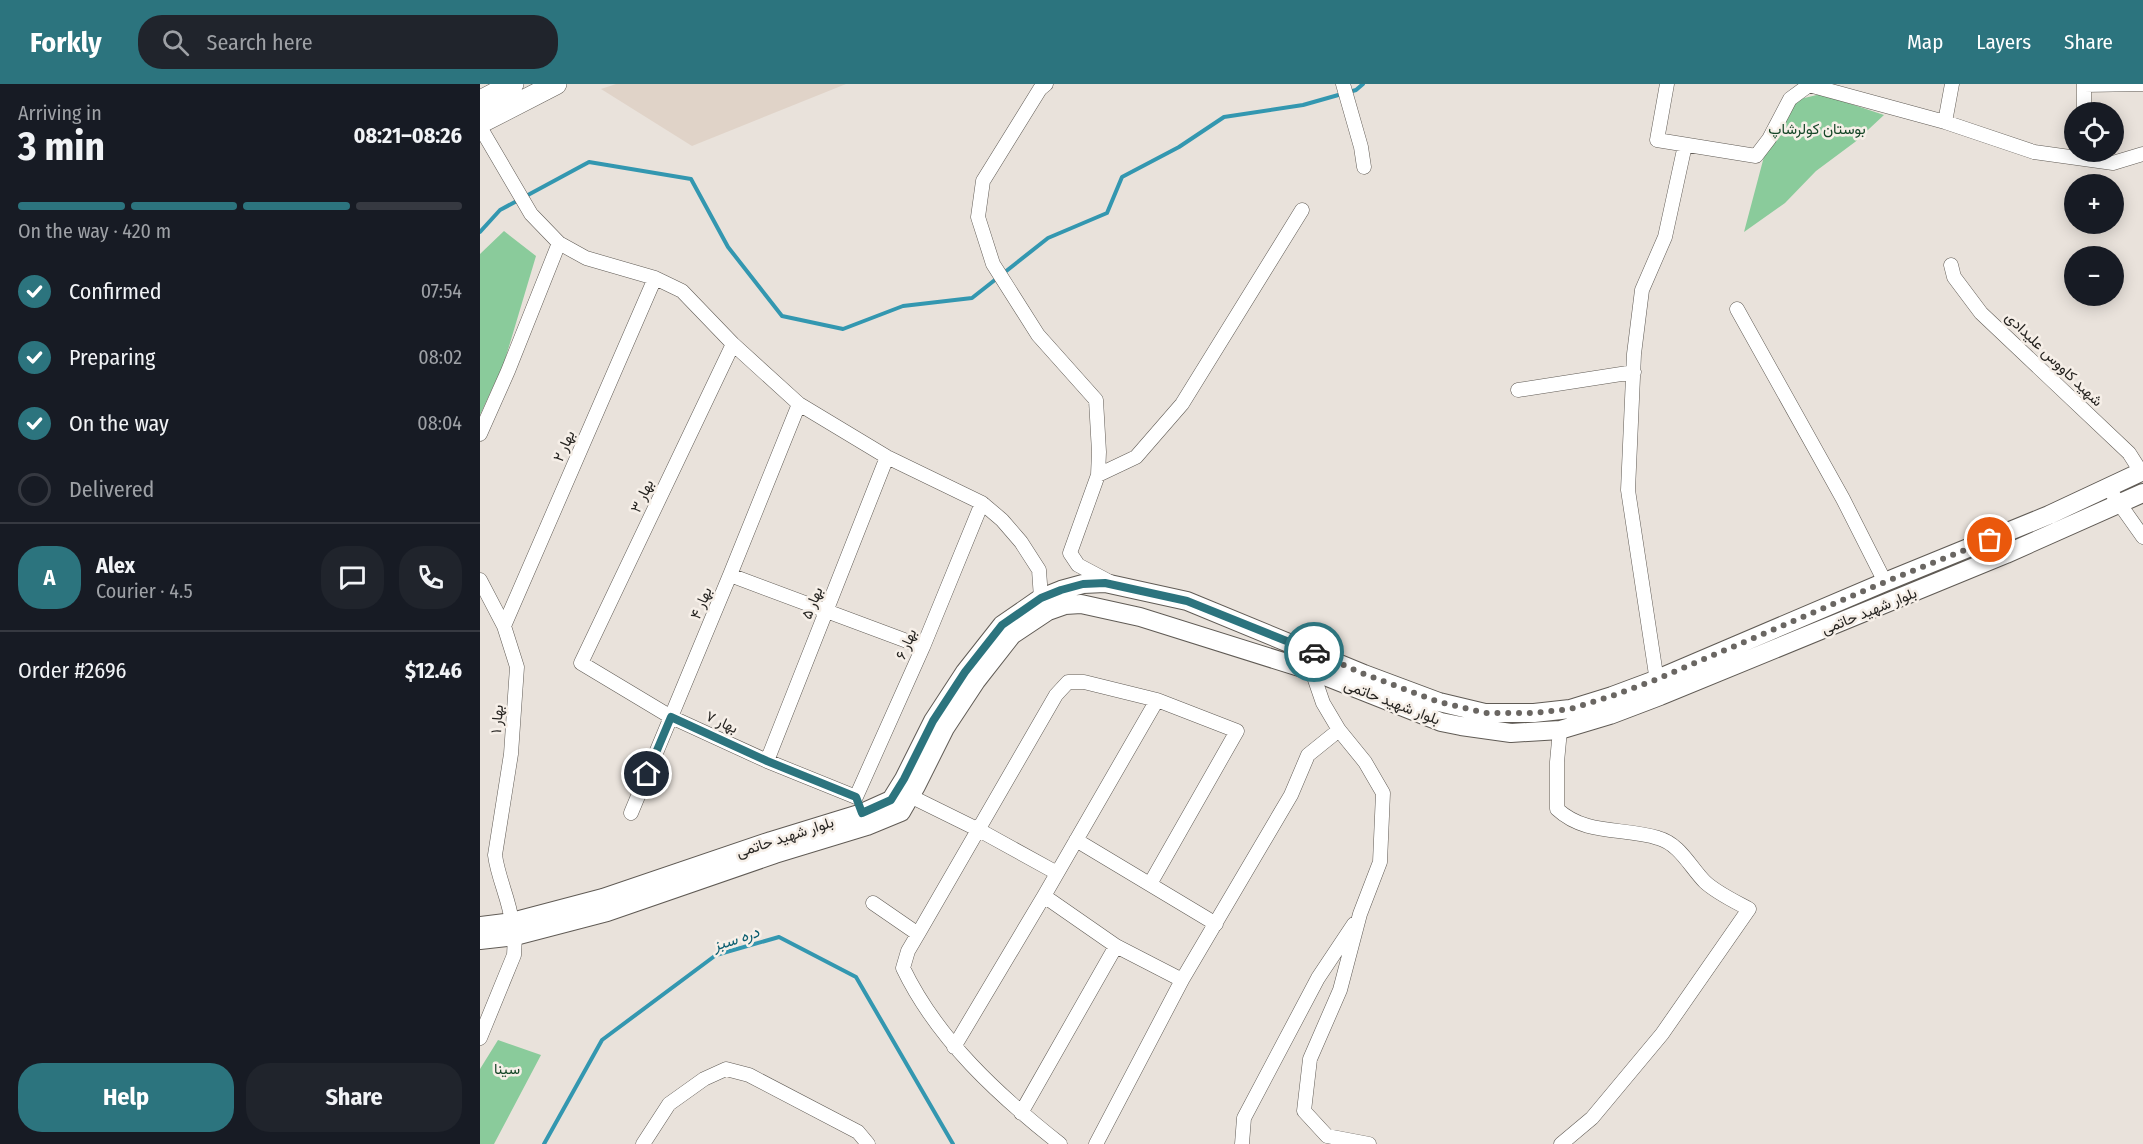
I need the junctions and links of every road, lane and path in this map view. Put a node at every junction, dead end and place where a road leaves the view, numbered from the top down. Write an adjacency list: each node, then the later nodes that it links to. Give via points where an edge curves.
1 (513, 84): 10 (main road)
2 (556, 84): 13 (main road)
3 (1046, 84): 31 (street, via 983,181 978,217 993,264 1038,335 1096,400)
4 (1343, 84): 18 (street)
5 (1667, 84): 14 (street, via 1657,140)
6 (1809, 84): 12 (street); 14 (street, via 1790,99 1756,156)
7 (1952, 84): 12 (street)
8 (2143, 84): 9 (street)
9 (2084, 85): 11 (street)
10 (480, 101)
11 (2084, 102)
12 (1945, 122): 15 (street, via 2034,152)
13 (480, 125): 20 (street, via 531,214)
14 (1685, 145): 25 (street, via 1665,237 1642,290)
15 (2064, 154)
16 (2143, 154): 17 (street)
17 (2124, 160)
18 (1364, 167)
19 (1302, 210): 31 (street, via 1182,404 1136,457)
20 (559, 243): 22 (street, via 586,258); 28 (street)
21 (1951, 266): 30 (street, شهید کاووس علیدادی, via 1954,277 1981,313 2129,453)
22 (655, 278): 24 (street, via 682,291); 42 (street, بهار ۲)
23 (1737, 309): 38 (street)
24 (733, 344): 27 (street); 44 (street, بهار ۳)
25 (1634, 372): 26 (street); 46 (street, via 1628,490)
26 (1518, 390)
27 (799, 404): 29 (street); 36 (street, بهار ۴)
28 (480, 434)
29 (887, 457): 34 (street); 41 (street, بهار ۵)
30 (2142, 472): 33 (main road, بلوار شهید حاتمی)
31 (1098, 475): 39 (street, via 1070,553 1078,565)
32 (2143, 493): 33 (main road, بلوار شهید حاتمی)
33 (2114, 496): 35 (street); 38 (main road, بلوار شهید حاتمی); 46 (main road, بلوار شهید حاتمی, via 2006,555)
34 (982, 503): 40 (street, via 1021,542 1039,570); 43 (street, بهار ۶)
35 (2143, 537)
36 (730, 575): 41 (street); 48 (street, بهار ۴)
37 (480, 580): 42 (street, بهار ۱)
38 (1885, 582): 46 (main road, بلوار شهید حاتمی)
39 (1115, 585): 40 (main road, بلوار شهید حاتمی, via 1083,584); 45 (main road, بلوار شهید حاتمی, via 1187,601)
40 (1041, 598): 53 (main road, بلوار شهید حاتمی, via 1002,625 965,672 933,721 891,800)
41 (827, 611): 43 (street); 51 (street, بهار ۵)
42 (504, 626): 64 (street, بهار ۱, via 517,667 511,754 495,855)
43 (923, 647): 53 (street, بهار ۶)
44 (581, 663): 48 (street, بهار ۷)
45 (1316, 663): 46 (main road, بلوار شهید حاتمی, via 1364,674 1439,702 1485,713 1570,709); 49 (street, via 1323,703); 50 (main road, بلوار شهید حاتمی, via 1441,722 1511,733); 52 (main road, بلوار شهید حاتمی, via 1140,617 1081,604 1065,605 1047,611 1012,635 945,728)
46 (1658, 688): 50 (main road, بلوار شهید حاتمی, via 1610,715)
47 (1157, 700): 55 (street, via 1084,682 1068,682 1056,695); 56 (street); 58 (street, via 1237,731)
48 (671, 717): 51 (street, بهار ۷); 54 (street, بهار ۴)
49 (1339, 730): 61 (street, via 1365,762 1383,794 1380,862); 62 (street, via 1308,754 1291,795)
50 (1560, 730): 78 (street, via 1557,809 1567,819 1659,838 1675,846 1706,883 1749,909 1662,1034 1592,1119)
51 (767, 761): 53 (street, بهار ۷)
52 (910, 795): 55 (street); 64 (main road, بلوار شهید حاتمی, via 901,812 867,826 607,912)
53 (859, 805): 64 (main road, بلوار شهید حاتمی, via 771,841)
54 (631, 813)
55 (978, 830): 57 (street); 65 (street)
56 (1076, 840): 57 (street); 58 (street)
57 (1057, 873): 59 (street)
58 (1150, 884): 62 (street)
59 (1044, 896): 67 (street); 70 (street)
60 (873, 903): 65 (street)
61 (1360, 914): 76 (street, via 1318,978 1244,1118); 77 (street, via 1340,990 1310,1059 1304,1111 1327,1136)
62 (1216, 924): 68 (street)
63 (480, 926): 64 (main road, بلوار شهید حاتمی)
64 (513, 929): 66 (main road, بلوار شهید حاتمی); 69 (street, via 514,955)
65 (918, 934): 70 (street, via 903,968)
66 (480, 940)
67 (1116, 946): 68 (street); 71 (street)
68 (1182, 981): 75 (street)
69 (480, 1038)
70 (954, 1047): 71 (street)
71 (1021, 1113): 74 (street)
72 (643, 1144): 73 (street, via 669,1104 726,1069 749,1075 858,1132)
73 (868, 1144)
74 (1060, 1144)
75 (1096, 1144)
76 (1242, 1144)
77 (1369, 1144)
78 (1561, 1144)

